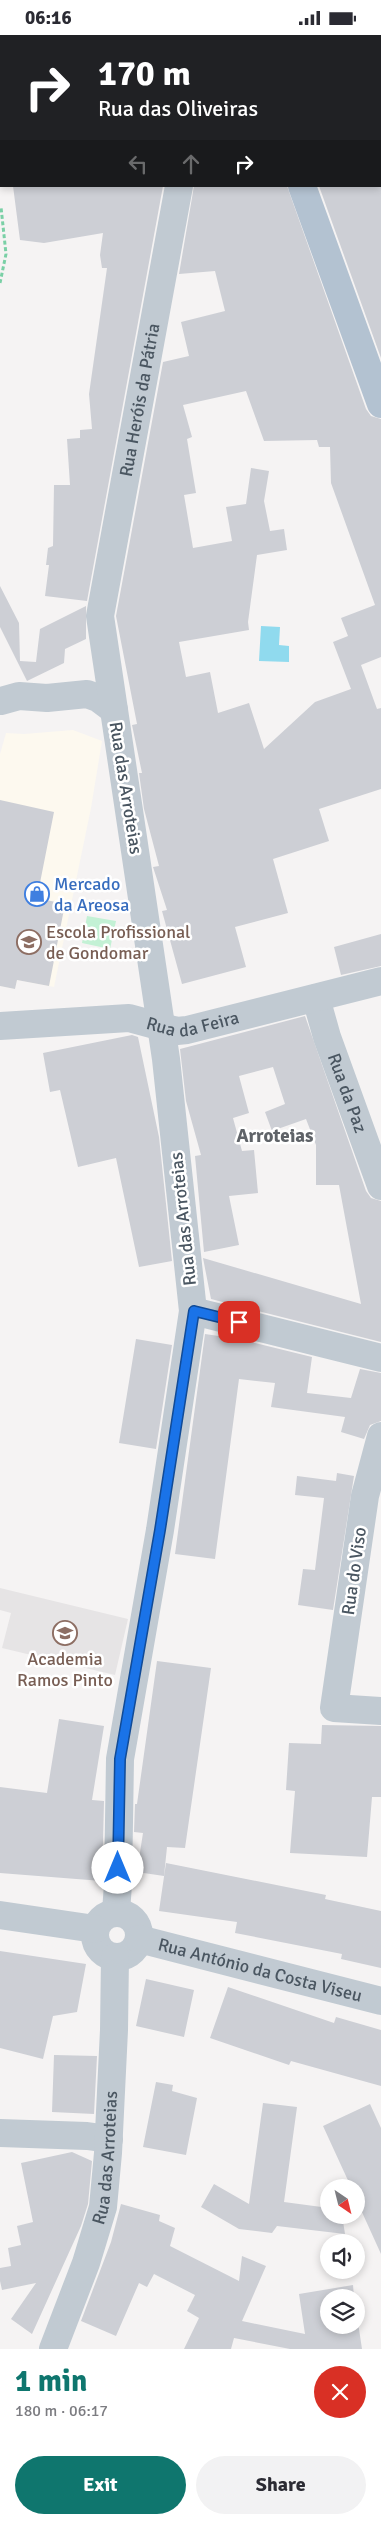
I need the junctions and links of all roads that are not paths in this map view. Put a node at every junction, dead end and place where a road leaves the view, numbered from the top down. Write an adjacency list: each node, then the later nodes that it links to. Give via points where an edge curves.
1 (179, 187): 4 (street, Rua Heróis da Pátria)
2 (302, 187): 3 (main road)
3 (381, 404)
4 (100, 616): 6 (street, Rua das Arroteias)
5 (1, 701): 6 (street, via 18,696 48,698 87,694)
6 (114, 710): 10 (street, Rua das Arroteias)
7 (381, 981): 8 (street, Rua da Feira)
8 (316, 998): 10 (street, Rua da Feira, via 187,1030); 11 (street, Rua da Paz)
9 (0, 1026): 10 (street, Rua da Feira, via 130,1018)
10 (161, 1027): 12 (street, Rua das Arroteias)
11 (381, 1186)
12 (194, 1311): 13 (street); 17 (street, Rua das Arroteias, via 120,1759 118,1883)
13 (381, 1358)
14 (381, 1436): 15 (street, Rua do Viso, via 365,1496 334,1708)
15 (381, 1711)
16 (0, 1915): 17 (street)
17 (105, 1920): 18 (street, via 123,1913 134,1920); 19 (street, via 94,1935 98,1947)
18 (139, 1939): 19 (street, via 128,1954); 20 (street, Rua António da Costa Viseu)
19 (115, 1957): 22 (street, Rua das Arroteias)
20 (381, 2001)
21 (0, 2133): 22 (street)
22 (109, 2139): 23 (street, Rua das Arroteias, via 103,2207 86,2263)
23 (53, 2349)

